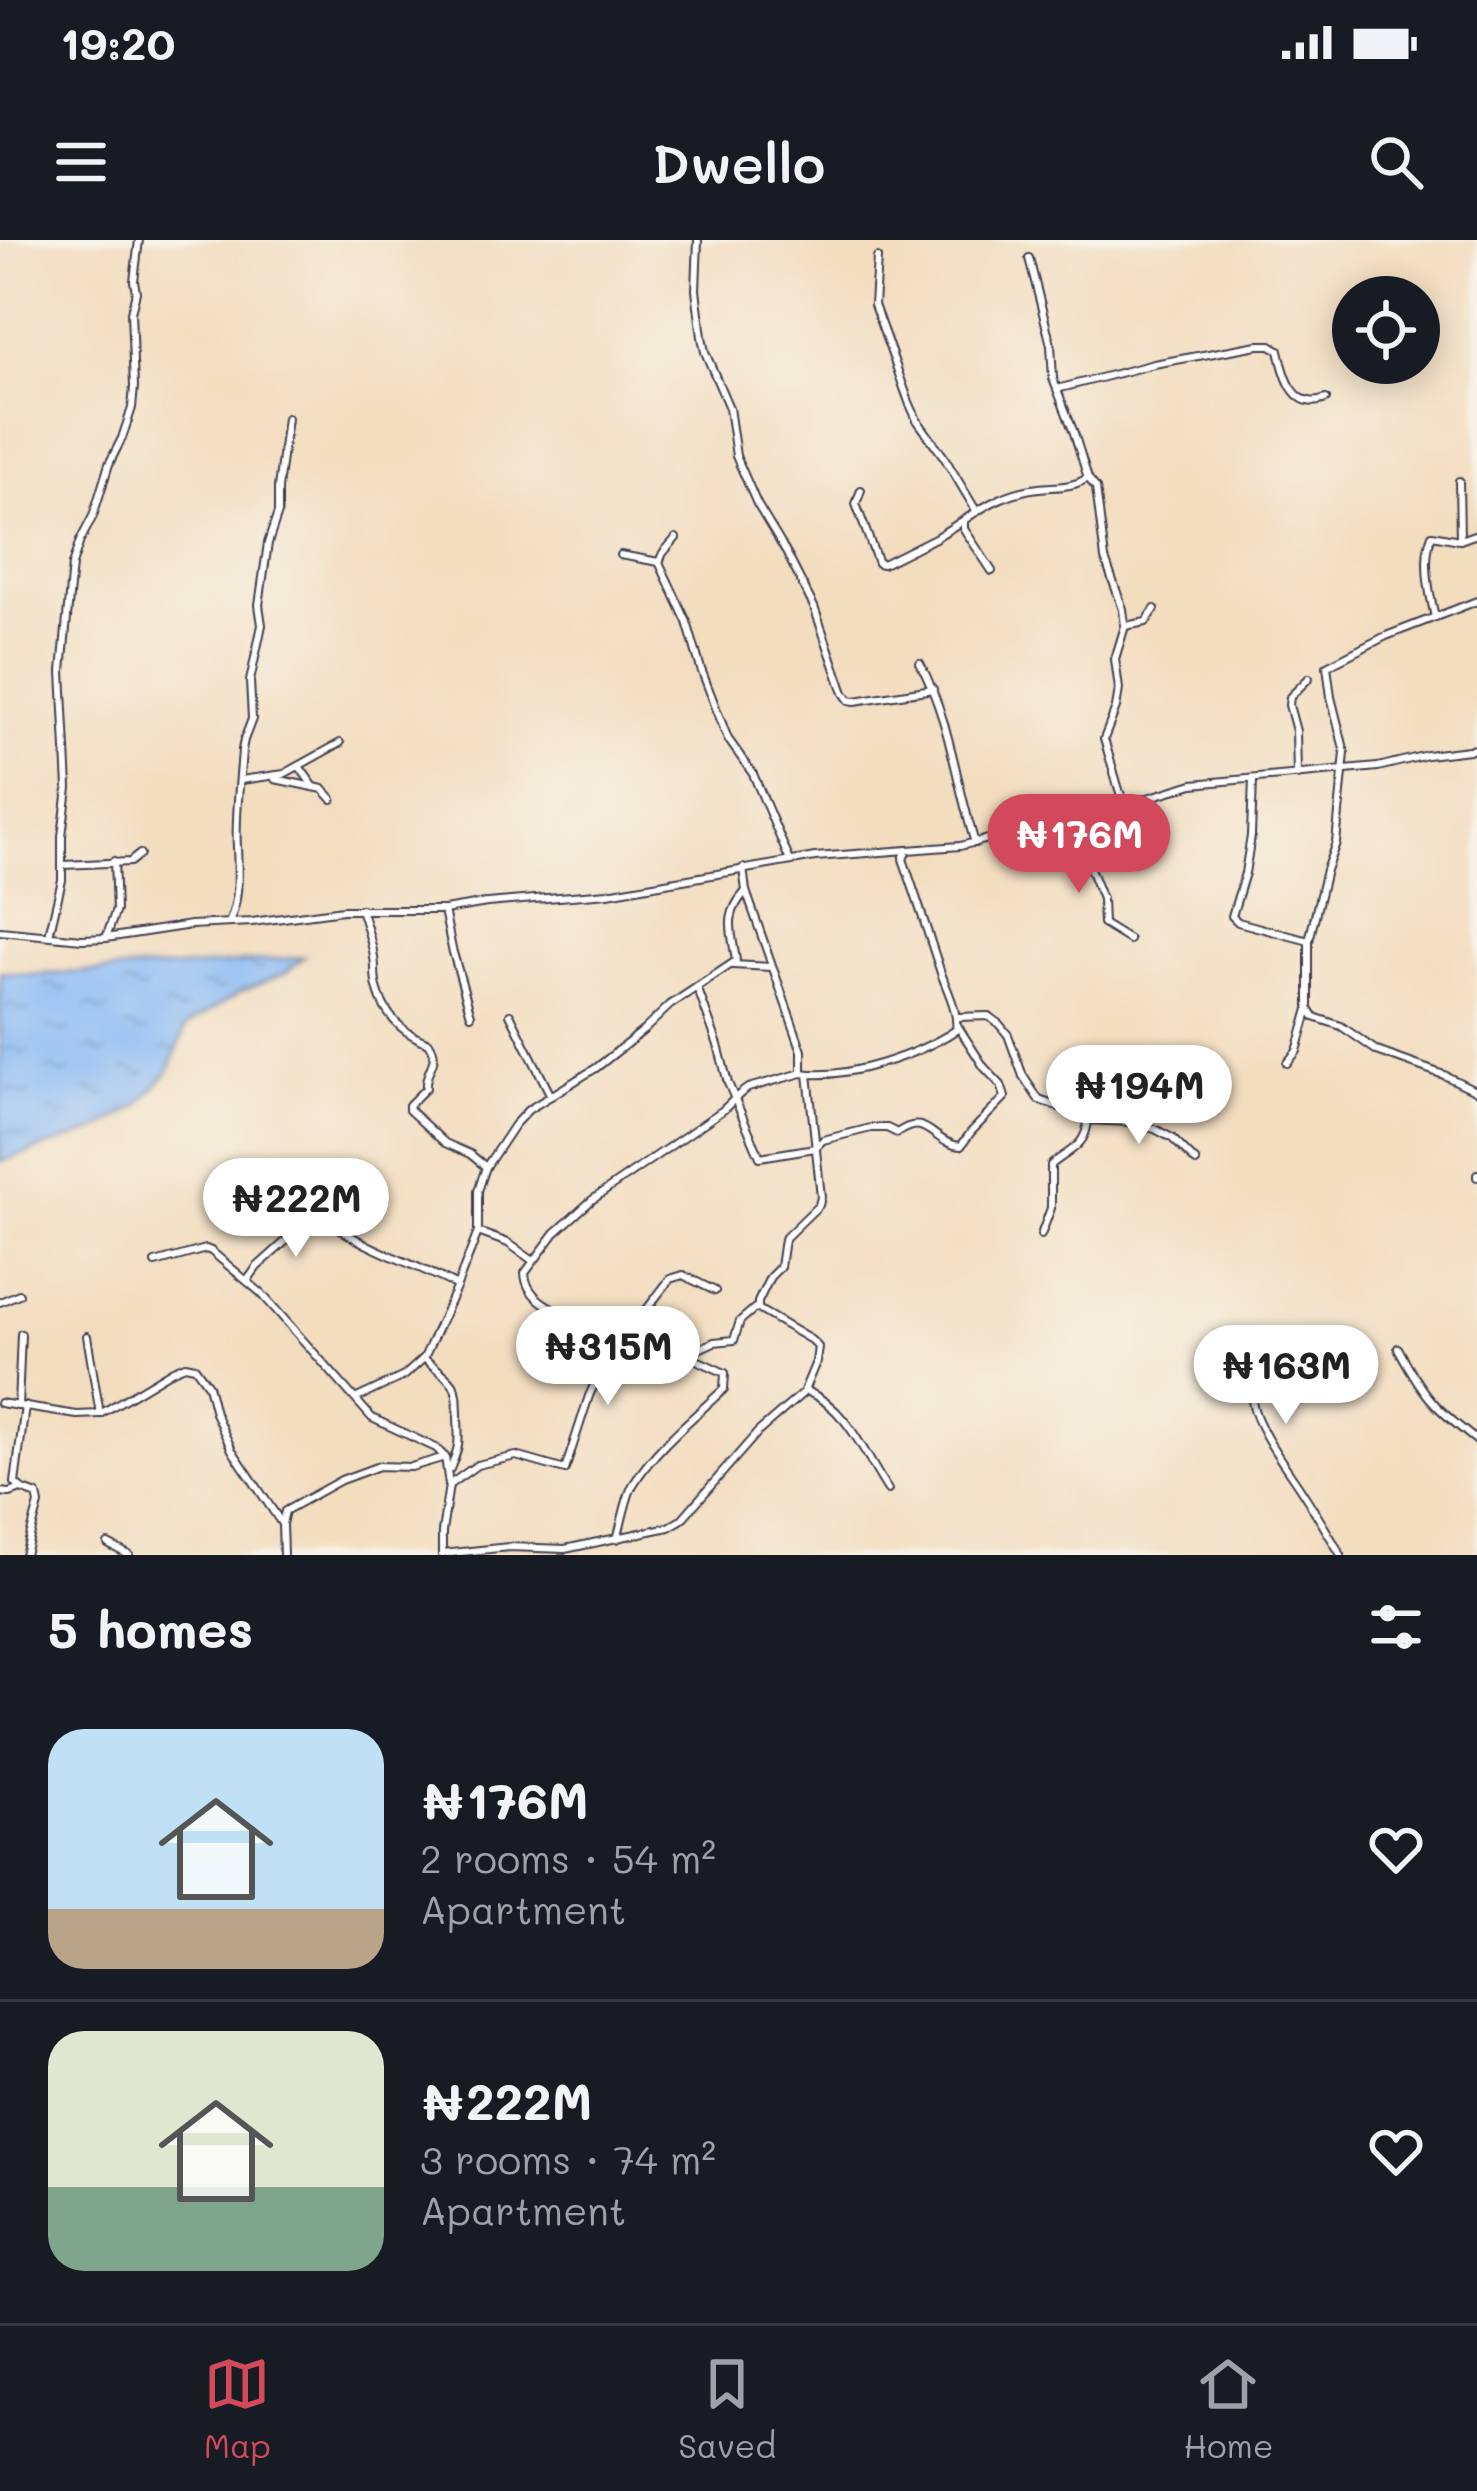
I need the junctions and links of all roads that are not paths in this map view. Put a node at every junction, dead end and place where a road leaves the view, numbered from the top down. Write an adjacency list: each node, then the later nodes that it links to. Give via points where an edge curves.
1 (140, 240): 43 (street, via 132,408 72,565 62,671)
2 (698, 240): 25 (street, via 702,337 729,409 736,456 814,607 844,693 855,701)
3 (877, 258): 11 (street, via 874,304 909,402)
4 (1028, 258): 5 (street)
5 (1057, 389): 6 (street, via 1271,345 1293,392 1306,402); 8 (street)
6 (1326, 399)
7 (287, 418): 33 (street)
8 (1088, 478): 11 (street, via 992,500); 22 (street)
9 (1459, 481): 15 (street)
10 (861, 490): 12 (street, via 856,504 878,563)
11 (976, 512): 12 (street)
12 (964, 520): 18 (street)
13 (1477, 534): 15 (street)
14 (676, 538): 17 (street)
15 (1460, 540): 21 (street, via 1432,535 1428,545)
16 (620, 555): 17 (street)
17 (659, 562): 42 (street, via 728,739 753,774)
18 (992, 571)
19 (1477, 601): 21 (street)
20 (1155, 609): 22 (street, via 1146,622)
21 (1435, 617): 29 (street, via 1327,666)
22 (1125, 626): 36 (street, via 1115,659 1116,708 1104,739)
23 (920, 663): 25 (street)
24 (1309, 678): 30 (street, via 1289,705)
25 (933, 688): 38 (street)
26 (340, 743): 28 (street)
27 (1477, 749): 29 (street)
28 (299, 766): 31 (street); 34 (street)
29 (1342, 771): 30 (street); 53 (street, via 1336,843)
30 (1297, 775): 32 (street)
31 (271, 778): 33 (street); 34 (street)
32 (1253, 779): 36 (street, via 1185,786); 53 (street, via 1252,836 1232,916)
33 (241, 780): 48 (street)
34 (314, 787): 35 (street)
35 (332, 799)
36 (1126, 805): 37 (street)
37 (1079, 815): 38 (street); 52 (street, via 1103,923)
38 (975, 843): 39 (street)
39 (907, 850): 42 (street); 60 (street, via 902,859)
40 (140, 854): 41 (street)
41 (114, 861): 43 (street); 51 (street, via 116,910)
42 (790, 861): 44 (street)
43 (63, 865): 50 (street)
44 (743, 868): 45 (street); 47 (street)
45 (746, 891): 54 (street, via 732,909); 55 (street)
46 (362, 909): 47 (street); 48 (street); 69 (street, via 377,991 395,1023 435,1055 409,1110)
47 (444, 910): 59 (street)
48 (229, 923): 51 (street)
49 (0, 932): 50 (street)
50 (49, 935): 51 (street)
51 (106, 938)
52 (1129, 940)
53 (1309, 941): 57 (street)
54 (733, 965): 55 (street); 56 (street)
55 (773, 967): 62 (street)
56 (697, 987): 64 (street); 65 (street)
57 (1309, 1009): 61 (street); 63 (street, via 1377,1051)
58 (510, 1014): 64 (street)
59 (471, 1016)
60 (958, 1021): 62 (street, via 945,1038 877,1066); 66 (street, via 994,1018 1034,1096); 67 (street, via 1005,1097 962,1146 918,1124 897,1133 880,1127 843,1134)
61 (1286, 1063)
62 (805, 1074): 65 (street, via 748,1088); 67 (street)
63 (1477, 1091)
64 (551, 1096): 69 (street, via 528,1110)
65 (736, 1099): 67 (street, via 760,1157); 74 (street, via 592,1200)
66 (1088, 1120): 68 (street, via 1155,1129); 73 (street, via 1082,1142 1052,1165)
67 (814, 1148): 81 (street, via 819,1205 784,1239)
68 (1196, 1162)
69 (486, 1167): 72 (street)
70 (300, 1191): 71 (street)
71 (317, 1213): 76 (street); 77 (street, via 345,1235)
72 (478, 1232): 74 (street); 77 (street)
73 (1041, 1235)
74 (532, 1260): 82 (street, via 524,1279 538,1300)
75 (154, 1263): 76 (street, via 206,1249)
76 (247, 1281): 91 (street)
77 (457, 1286): 88 (street)
78 (715, 1291): 83 (street, via 677,1275)
79 (20, 1294): 80 (street)
80 (0, 1302)
81 (758, 1309): 87 (street, via 740,1321 734,1340); 90 (street, via 818,1347)
82 (619, 1331): 83 (street); 98 (street, via 565,1470 516,1456 477,1465)
83 (630, 1331): 87 (street)
84 (22, 1334): 93 (street)
85 (87, 1336): 94 (street)
86 (1398, 1348): 95 (street, via 1425,1396)
87 (686, 1355): 103 (street, via 725,1373 724,1389 644,1470)
88 (424, 1358): 91 (street); 97 (street, via 459,1399 460,1441)
89 (1360, 1367): 109 (street, via 1292,1353 1262,1371 1251,1400)
90 (802, 1393): 100 (street, via 839,1413); 103 (street, via 681,1520)
91 (357, 1398): 96 (street, via 372,1418)
92 (0, 1403): 93 (street)
93 (22, 1406): 94 (street); 99 (street, via 15,1473)
94 (100, 1414): 102 (street, via 173,1370 195,1366 232,1450)
95 (1477, 1441)
96 (445, 1457): 97 (street); 102 (street, via 341,1480 285,1511)
97 (449, 1473): 98 (street)
98 (449, 1485): 105 (street)
99 (21, 1489): 101 (street); 106 (street, via 39,1504)
100 (888, 1490)
101 (0, 1492)
102 (282, 1524): 108 (street)
103 (617, 1539): 105 (street)
104 (108, 1544): 107 (street)
105 (442, 1554)
106 (25, 1555)
107 (129, 1555)
108 (283, 1555)
109 (1341, 1555)

